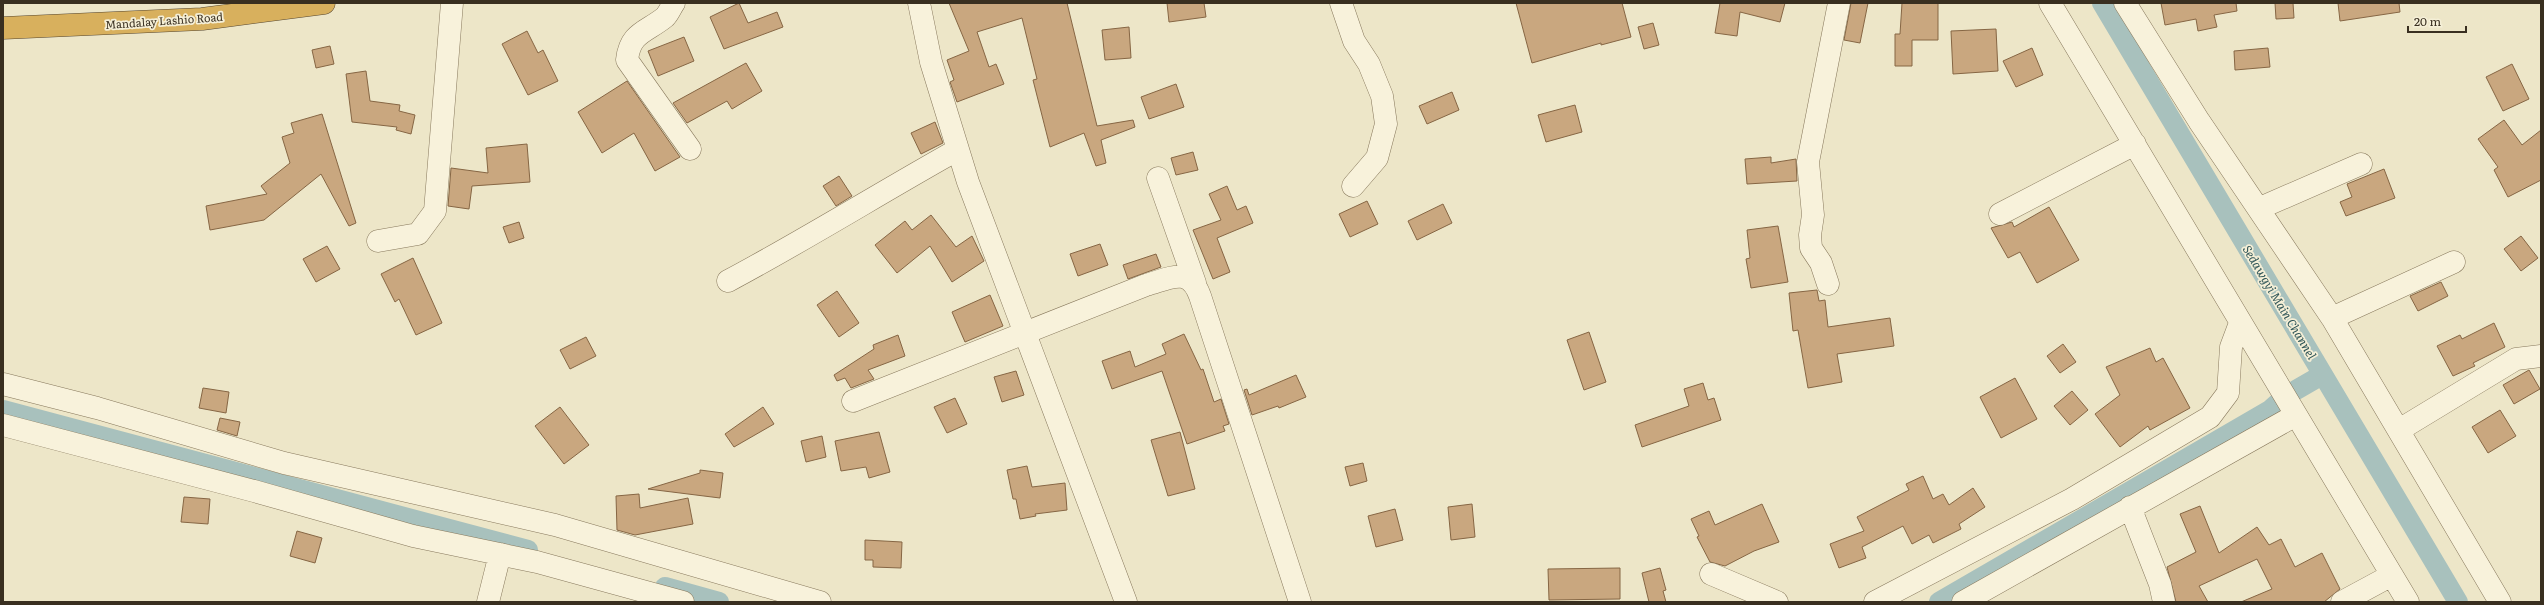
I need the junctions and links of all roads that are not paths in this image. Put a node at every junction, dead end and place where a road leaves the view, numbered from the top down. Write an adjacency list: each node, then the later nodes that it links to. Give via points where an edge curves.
1 (324, 3): 9 (highway, Mandalay Lashio Road, via 202,19)
2 (452, 3): 18 (street, via 435,211 418,234)
3 (674, 3): 11 (street, via 666,16 645,29 629,45 627,60)
4 (919, 3): 12 (street, via 931,62)
5 (1341, 3): 15 (street, via 1354,41 1369,64 1382,96 1386,124 1377,158)
6 (1839, 3): 22 (street, via 1808,162 1812,208 1811,248 1821,263)
7 (2050, 3): 10 (street)
8 (2125, 3): 16 (street, via 2199,121)
9 (3, 28)
10 (2135, 144): 17 (street); 24 (street)
11 (690, 149)
12 (957, 150): 20 (street, via 859,204 792,247); 25 (street)
13 (2361, 164): 16 (street)
14 (1158, 178): 21 (street)
15 (1353, 186)
16 (2260, 208): 23 (street)
17 (2000, 214)
18 (378, 241)
19 (2454, 262): 23 (street)
20 (728, 281)
21 (1195, 284): 25 (street, via 1189,278 1179,276); 40 (street)
22 (1828, 284)
23 (2332, 318): 31 (street)
24 (2240, 323): 29 (street); 42 (street, via 2231,347 2228,393 2210,416 2072,499)
25 (1025, 332): 28 (street); 39 (street)
26 (2541, 356): 31 (street, via 2516,359)
27 (3, 384): 38 (street, via 97,408 284,463 555,525)
28 (853, 401)
29 (2296, 414): 32 (street); 35 (street)
30 (3, 425): 33 (street, via 413,536)
31 (2399, 430): 47 (street)
32 (2130, 507): 43 (street); 44 (street, via 2160,584)
33 (500, 554): 36 (street); 37 (street)
34 (1711, 574): 41 (street)
35 (2392, 575): 45 (street); 46 (street)
36 (488, 602)
37 (683, 602)
38 (820, 602)
39 (1126, 602)
40 (1300, 602)
41 (1777, 602)
42 (1875, 602)
43 (1963, 602)
44 (2164, 602)
45 (2342, 602)
46 (2408, 602)
47 (2500, 602)

